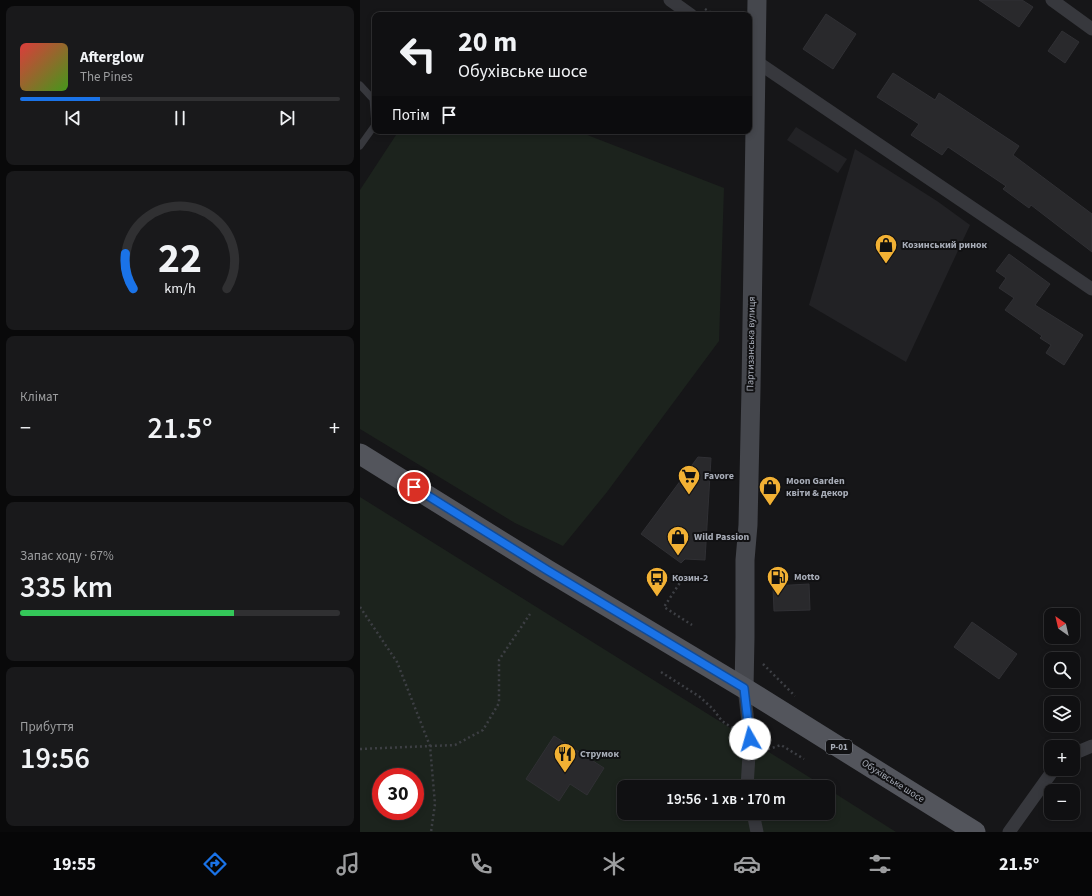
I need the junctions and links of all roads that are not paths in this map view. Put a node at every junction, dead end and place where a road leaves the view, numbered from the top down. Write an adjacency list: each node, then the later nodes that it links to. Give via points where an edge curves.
1 (670, 0): 4 (street)
2 (757, 0): 6 (street, Партизанська вулиця)
3 (1052, 0): 5 (street)
4 (687, 12)
5 (1092, 29)
6 (753, 60): 10 (street, Партизанська вулиця); 13 (street)
7 (360, 85): 8 (lane)
8 (372, 97)
9 (372, 129): 12 (lane)
10 (752, 130)
11 (752, 134): 15 (street, Партизанська вулиця)
12 (360, 146)
13 (1092, 289)
14 (360, 454): 15 (main road, Обухівське шосе / Р-01)
15 (744, 688): 19 (street, via 750,739); 22 (main road, Обухівське шосе / Р-01)
16 (1092, 746): 17 (street)
17 (1080, 751)
18 (1049, 776): 23 (street)
19 (747, 780)
20 (754, 820): 21 (street)
21 (757, 832)
22 (975, 832)
23 (1009, 832)

